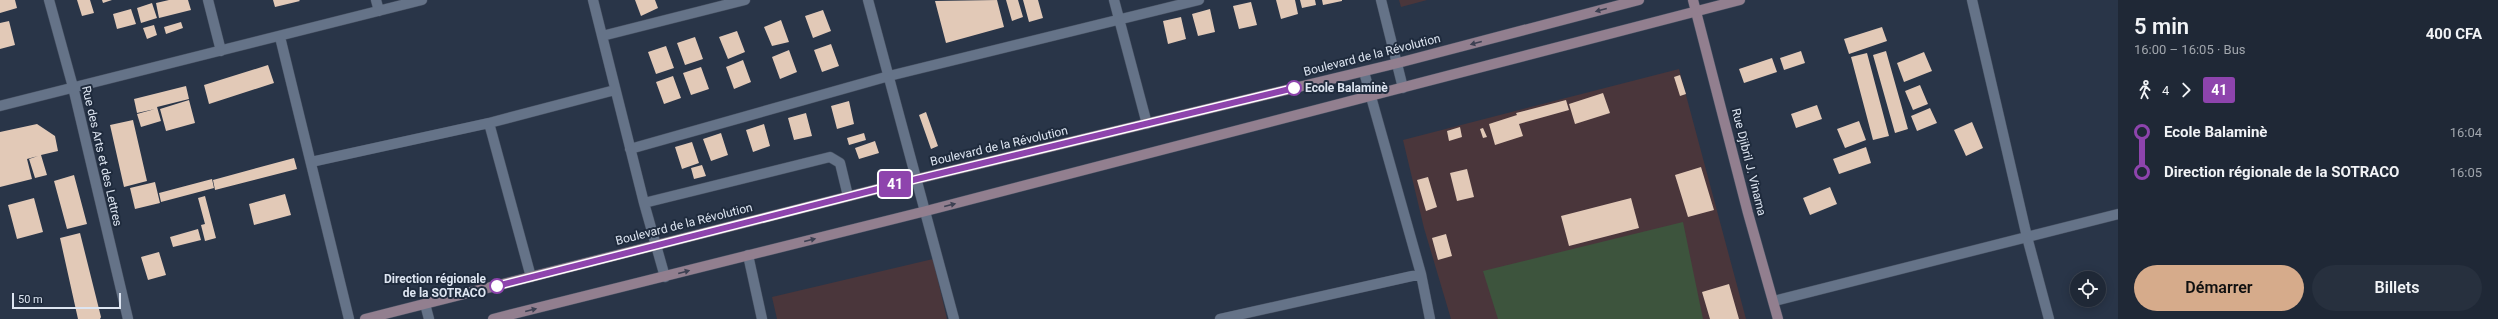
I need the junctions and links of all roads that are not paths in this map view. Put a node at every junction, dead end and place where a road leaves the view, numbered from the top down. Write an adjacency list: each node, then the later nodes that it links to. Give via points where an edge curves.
1 (49, 0): 24 (street, Rue des Arts et des Lettres)
2 (208, 0): 20 (street)
3 (376, 0): 16 (street)
4 (422, 0): 16 (street)
5 (593, 0): 19 (street)
6 (745, 0): 19 (street)
7 (868, 0): 23 (street)
8 (1114, 0): 17 (street)
9 (1199, 0): 17 (street)
10 (1381, 0): 21 (street)
11 (1639, 0): 21 (main road, Boulevard de la Révolution, one-way to 21)
12 (1693, 0): 15 (main road, Rue Djibril J. Vinama)
13 (1740, 0): 15 (main road)
14 (1972, 0): 38 (street)
15 (1696, 10): 25 (main road); 44 (main road, Rue Djibril J. Vinama, via 1748,213)
16 (379, 11): 18 (street)
17 (1119, 20): 23 (street); 30 (street)
18 (280, 36): 20 (street); 32 (street)
19 (602, 36): 26 (street)
20 (221, 51): 24 (street)
21 (1398, 63): 22 (main road, Boulevard de la Révolution); 25 (street)
22 (1364, 72): 27 (street); 30 (main road, Boulevard de la Révolution)
23 (889, 76): 31 (street); 33 (street)
24 (72, 87): 28 (street); 46 (street, Rue des Arts et des Lettres)
25 (1403, 88): 27 (main road)
26 (615, 90): 29 (street); 31 (street)
27 (1372, 97): 36 (main road, one-way to 27); 41 (street)
28 (0, 106)
29 (489, 123): 32 (street); 42 (street)
30 (1147, 124): 33 (main road, Boulevard de la Révolution)
31 (630, 149): 35 (street)
32 (311, 162): 47 (street)
33 (917, 179): 34 (main road, Boulevard de la Révolution); 36 (street)
34 (848, 196): 35 (street, via 840,163 830,157); 39 (main road, Boulevard de la Révolution)
35 (644, 203): 39 (street)
36 (926, 211): 40 (main road, one-way to 36); 52 (street)
37 (2118, 214): 38 (street)
38 (2028, 237): 44 (street); 56 (street)
39 (656, 244): 42 (main road, Boulevard de la Révolution); 43 (street)
40 (748, 255): 43 (main road, one-way to 40); 51 (street)
41 (1421, 274): 53 (street); 54 (street)
42 (531, 277): 45 (main road, Boulevard de la Révolution)
43 (665, 277): 50 (main road, one-way to 43)
44 (1774, 302): 55 (main road, Rue Djibril J. Vinama)
45 (425, 304): 48 (main road, Boulevard de la Révolution); 49 (street)
46 (128, 319)
47 (349, 319)
48 (365, 319)
49 (428, 319)
50 (493, 319)
51 (762, 319)
52 (954, 319)
53 (1220, 319)
54 (1430, 319)
55 (1778, 319)
56 (2049, 319)

